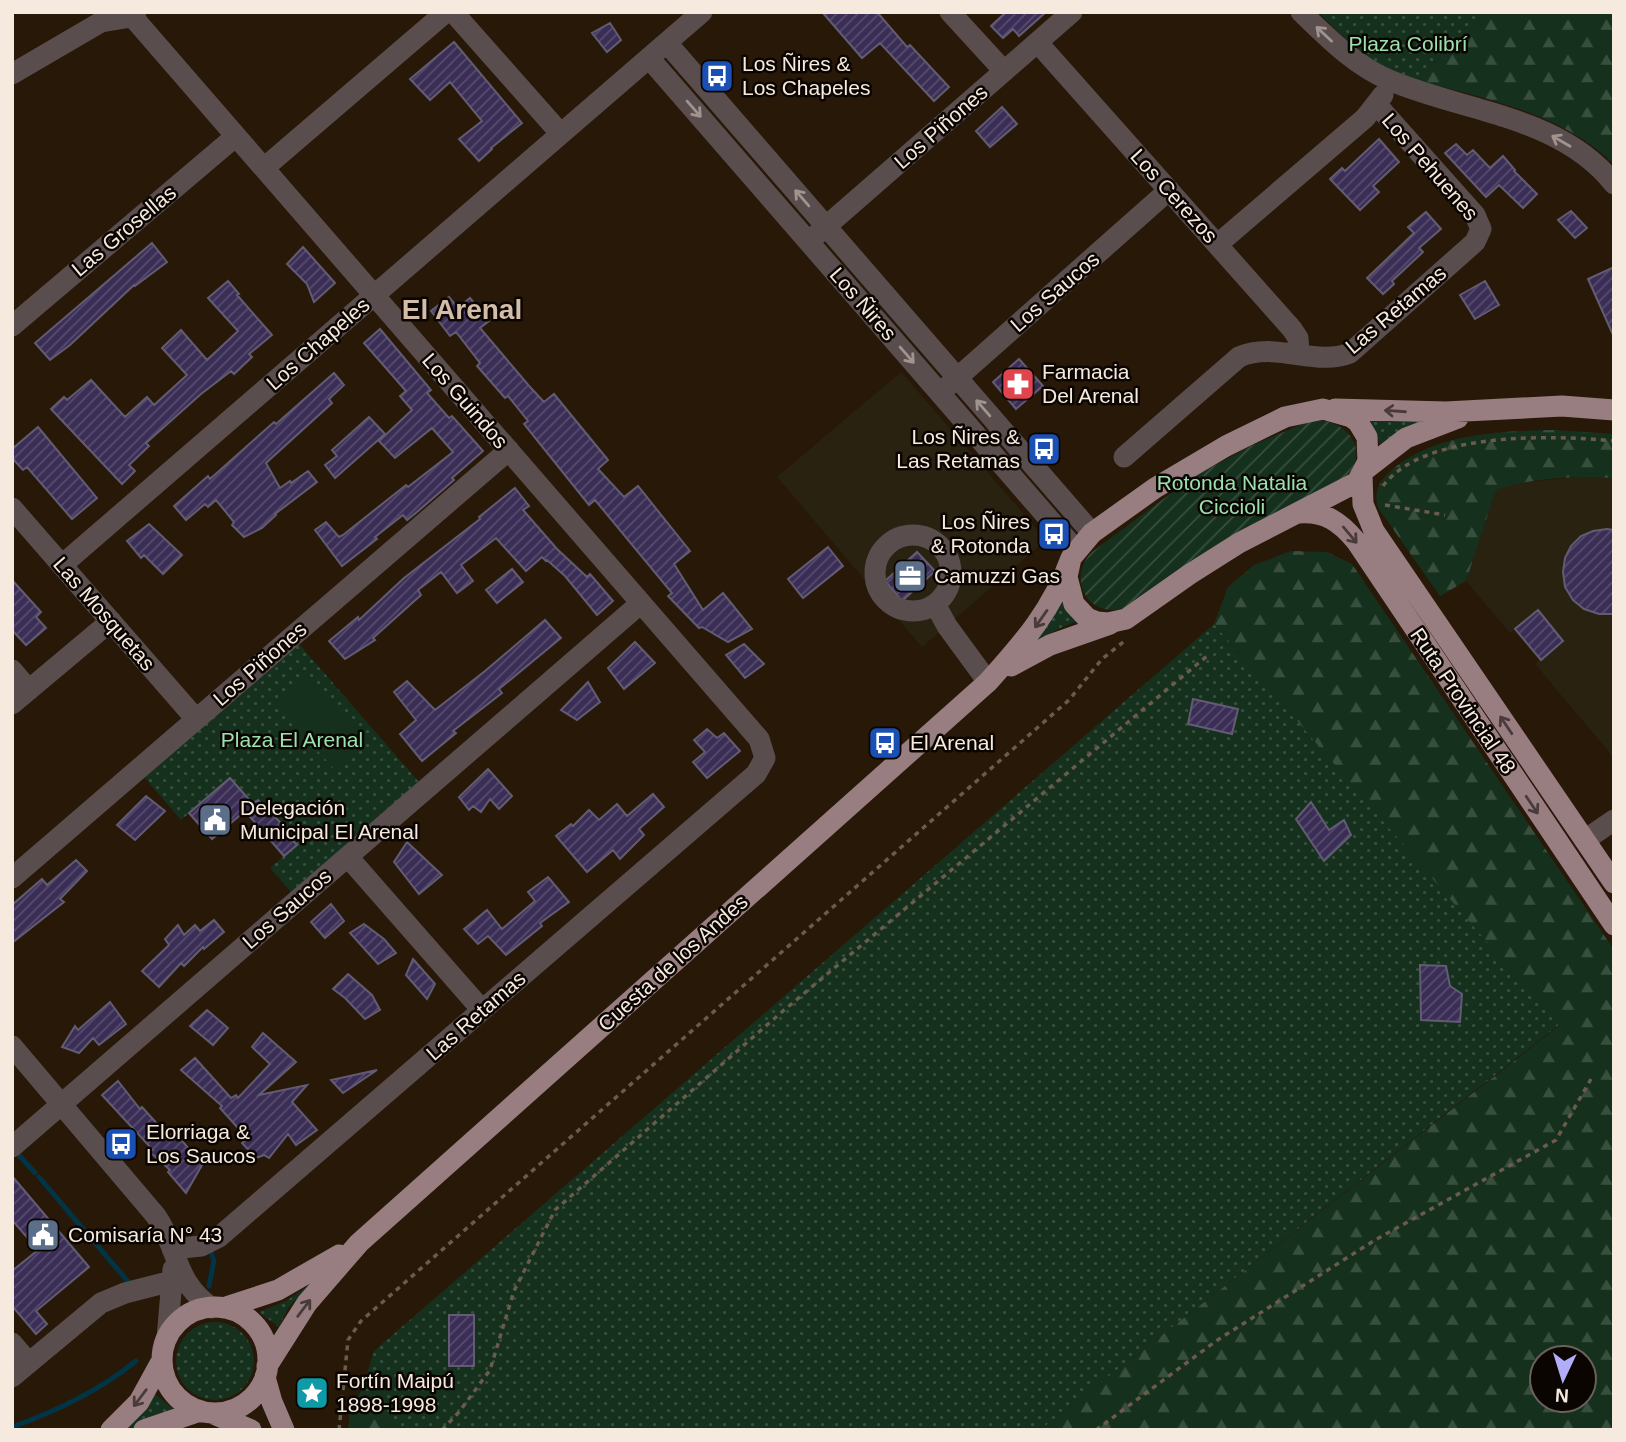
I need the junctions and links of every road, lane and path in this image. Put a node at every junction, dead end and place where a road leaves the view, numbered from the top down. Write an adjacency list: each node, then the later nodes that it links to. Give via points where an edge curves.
1 (446, 12): 18 (street)
2 (453, 12): 16 (street)
3 (702, 12): 9 (street, Los Chapeles)
4 (950, 12): 12 (street)
5 (1072, 12): 10 (street, Los Piñones)
6 (1301, 12): 14 (street, Los Pehuenes, one-way to 6, via 1350,57)
7 (134, 14): 8 (street); 17 (street, Los Guindos)
8 (94, 18): 13 (street)
9 (667, 43): 11 (street, Los Chapeles); 21 (street, Los Ñires, one-way to 9)
10 (1038, 43): 12 (street, Los Piñones); 20 (street, Los Cerezos)
11 (649, 58): 16 (street, Los Chapeles); 23 (street, Los Ñires, one-way to 23)
12 (1004, 71): 21 (street, Los Piñones)
13 (12, 74)
14 (1390, 80): 15 (street); 19 (street, Los Pehuenes, one-way to 14, via 1581,153 1549,134)
15 (1377, 105): 22 (street, Los Pehuenes, via 1475,215); 24 (street)
16 (561, 134): 25 (street, Los Chapeles)
17 (236, 136): 18 (street, Los Guindos); 26 (street, Las Grosellas)
18 (264, 168): 25 (street, Los Guindos)
19 (1614, 184)
20 (1169, 190): 24 (street, Los Cerezos); 28 (street, Los Saucos)
21 (826, 226): 23 (street, Los Piñones); 28 (street, Los Ñires)
22 (1481, 229): 27 (street, Las Retamas, via 1475,242 1350,353 1332,357)
23 (809, 242): 29 (street, Los Ñires, one-way to 29)
24 (1218, 244): 27 (street, Los Cerezos, via 1296,333)
25 (374, 295): 34 (street, Los Guindos); 44 (street, Los Chapeles)
26 (12, 326)
27 (1299, 354): 35 (street, Las Retamas, via 1258,351 1239,357)
28 (957, 378): 29 (street, Los Saucos); 42 (street, Los Ñires, one-way to 28)
29 (940, 393): 43 (street, Los Ñires)
30 (1323, 409): 31 (main road, one-way to 30); 36 (main road, via 1351,417 1363,429 1369,444); 42 (main road, via 1285,417 1249,433 1155,488)
31 (1487, 410): 32 (main road); 36 (main road, via 1423,430 1392,447)
32 (1614, 410)
33 (1614, 441): 37 (path, via 1528,437 1449,449 1402,469)
34 (509, 450): 45 (street, Los Guindos); 54 (street, Los Piñones)
35 (1124, 457)
36 (1364, 472): 40 (main road, via 1350,487); 57 (main road, Ruta Provincial 48, one-way to 36, via 1374,531 1363,504)
37 (1379, 493)
38 (1379, 504): 41 (path)
39 (12, 508): 44 (street, Las Mosquetas)
40 (1290, 515): 48 (main road, via 1214,557 1139,612); 61 (main road, Ruta Provincial 48, one-way to 61, via 1327,516 1356,541)
41 (1445, 515)
42 (1092, 533): 43 (main road)
43 (1073, 554): 48 (main road, via 1067,577 1074,604 1087,618); 51 (main road, Cuesta de los Andes, one-way to 51, via 1039,623)
44 (62, 565): 47 (street, Las Mosquetas)
45 (641, 603): 55 (street, Los Guindos, via 759,739); 58 (street, Los Saucos)
46 (935, 604): 51 (street)
47 (110, 621): 52 (street); 54 (street, Las Mosquetas)
48 (1123, 630): 51 (main road, Cuesta de los Andes, via 1050,645); 82 (path, via 1069,700 360,1321 348,1340)
49 (1207, 656): 83 (path, via 783,1011 555,1210 514,1291 490,1370)
50 (12, 670): 52 (street)
51 (988, 682): 67 (main road, Cuesta de los Andes)
52 (29, 690): 53 (street)
53 (12, 704)
54 (196, 719): 59 (street, Los Piñones)
55 (765, 758): 62 (street, Las Retamas, via 756,774)
56 (1614, 820): 57 (street)
57 (1585, 840): 60 (main road, Ruta Provincial 48)
58 (348, 857): 62 (street); 65 (street, Los Saucos)
59 (12, 878)
60 (1614, 883)
61 (1614, 925)
62 (482, 1010): 68 (street, Las Retamas, via 214,1241)
63 (12, 1046): 65 (street)
64 (1591, 1079): 84 (path, via 1556,1140 1375,1240 1216,1341)
65 (61, 1105): 66 (street, Los Saucos); 68 (street, via 156,1216)
66 (12, 1147)
67 (359, 1243): 70 (main road, Cuesta de los Andes, via 286,1286); 75 (main road, Cuesta de los Andes, one-way to 67, via 307,1303)
68 (172, 1249): 69 (street)
69 (176, 1278): 70 (street); 71 (street); 74 (street, via 101,1303)
70 (217, 1308): 71 (main road, via 180,1320); 75 (main road, via 253,1324 265,1343)
71 (167, 1338): 73 (main road)
72 (12, 1343): 74 (street)
73 (162, 1360): 77 (main road, via 172,1392 190,1407); 78 (main road, one-way to 78, via 138,1402)
74 (29, 1363): 76 (street)
75 (266, 1371): 77 (main road, via 260,1388 244,1404); 81 (main road)
76 (12, 1377)
77 (206, 1412): 79 (main road); 80 (main road)
78 (111, 1430)
79 (144, 1430)
80 (251, 1430)
81 (284, 1430)
82 (339, 1430)
83 (442, 1430)
84 (1097, 1430)

